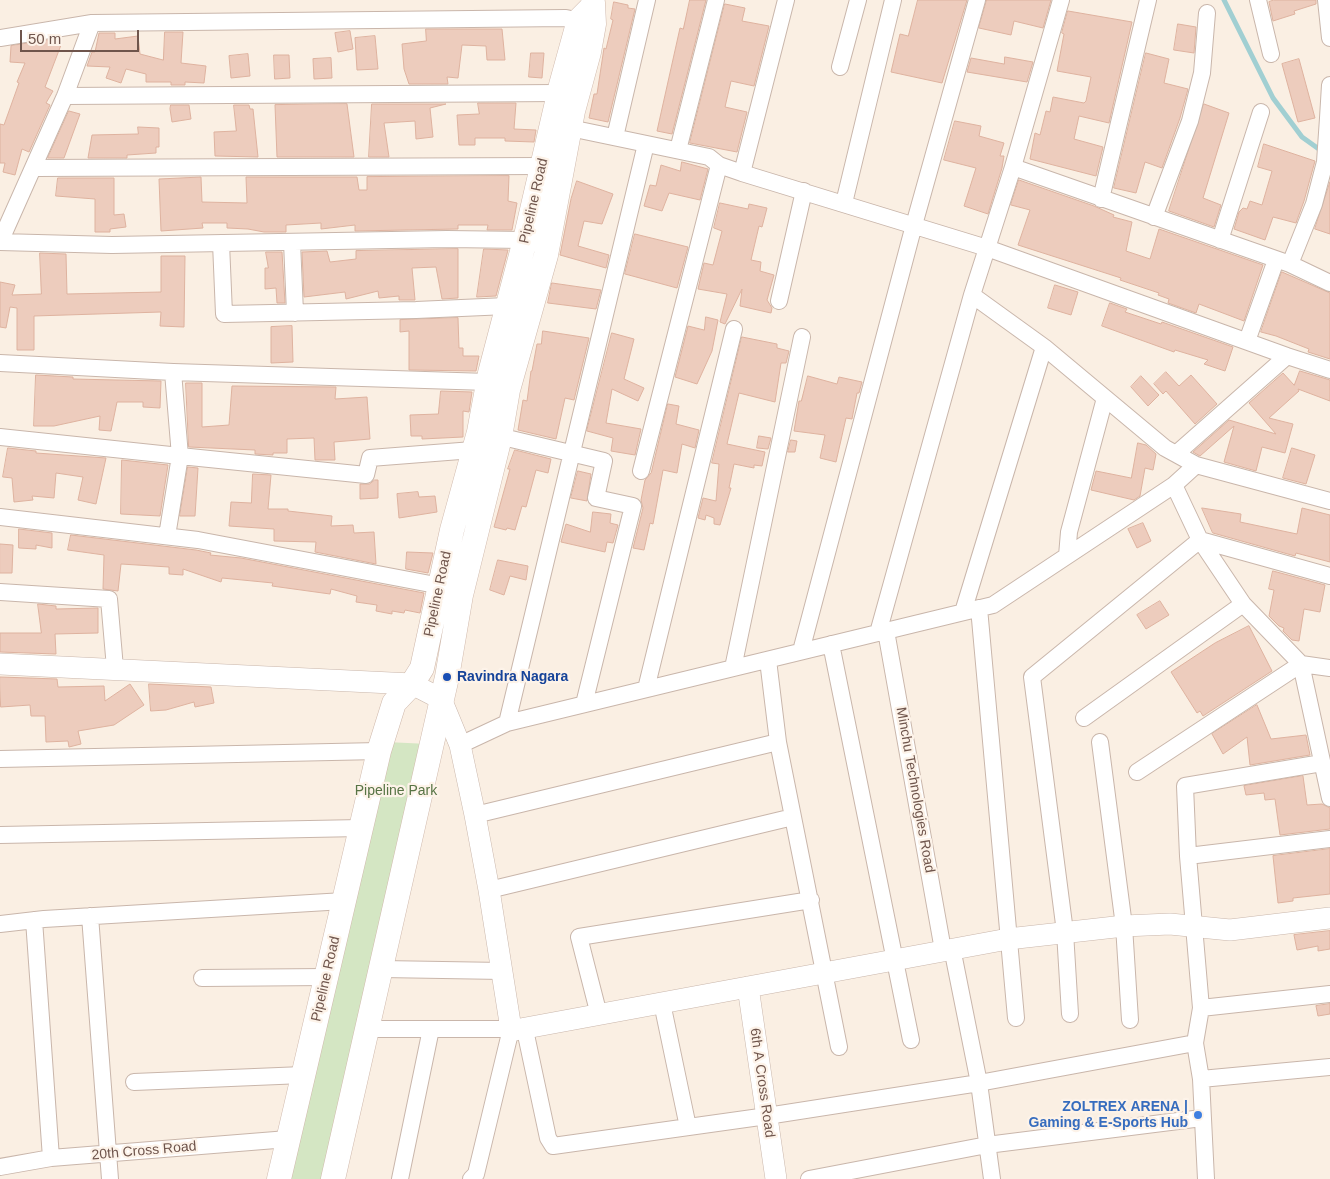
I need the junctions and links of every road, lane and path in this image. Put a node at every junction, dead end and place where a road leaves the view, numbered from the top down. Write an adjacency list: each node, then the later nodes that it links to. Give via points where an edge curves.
1 (647, 0): 24 (street)
2 (716, 0): 26 (street)
3 (786, 0): 31 (street)
4 (858, 0): 17 (street)
5 (893, 0): 34 (street)
6 (977, 0): 38 (street)
7 (1061, 0): 29 (street)
8 (1148, 0): 33 (street)
9 (1258, 0): 16 (street)
10 (1326, 0): 15 (street)
11 (590, 13): 13 (street, via 566,18); 19 (main road, Pipeline Road); 23 (main road, Pipeline Road)
12 (1208, 13): 37 (street, via 1202,73 1190,122)
13 (92, 23): 14 (street); 20 (street)
14 (0, 38)
15 (1330, 38)
16 (1271, 54)
17 (840, 67)
18 (1330, 85): 22 (street)
19 (559, 93): 20 (street); 28 (main road, Pipeline Road)
20 (66, 96): 30 (street)
21 (1261, 112): 40 (street)
22 (1329, 118): 35 (street)
23 (570, 128): 24 (street); 62 (main road, Pipeline Road, via 546,255 508,390)
24 (615, 137): 25 (street)
25 (646, 144): 26 (street); 63 (street)
26 (678, 150): 27 (street, via 709,157)
27 (719, 165): 31 (street); 67 (street)
28 (542, 166): 30 (street); 39 (main road, Pipeline Road)
29 (1013, 167): 33 (street); 44 (street)
30 (34, 168): 36 (street)
31 (742, 173): 32 (street)
32 (804, 191): 34 (street); 48 (street)
33 (1102, 199): 37 (street)
34 (844, 203): 38 (street)
35 (1322, 205): 45 (street)
36 (8, 206): 41 (street)
37 (1154, 217): 40 (street)
38 (914, 225): 44 (street); 81 (street)
39 (525, 240): 42 (street); 49 (main road, Pipeline Road)
40 (1220, 240): 45 (street)
41 (0, 242): 43 (street)
42 (292, 242): 43 (street); 50 (street)
43 (221, 243): 50 (street, via 224,314)
44 (987, 248): 47 (street); 53 (street)
45 (1283, 262): 46 (street); 53 (street)
46 (1330, 283)
47 (972, 295): 54 (street); 79 (street)
48 (779, 301)
49 (507, 306): 50 (street); 59 (main road, Pipeline Road)
50 (295, 313)
51 (734, 329): 89 (street)
52 (802, 337): 86 (street)
53 (1247, 341): 55 (street)
54 (1044, 347): 60 (street); 78 (street)
55 (1287, 356): 57 (street); 64 (street)
56 (0, 363): 58 (street)
57 (1330, 370)
58 (173, 372): 59 (street); 65 (street)
59 (488, 382): 62 (main road, Pipeline Road)
60 (1105, 398): 64 (street); 73 (street, via 1069,532)
61 (0, 437): 65 (street)
62 (484, 439): 63 (street); 65 (street, via 370,458 366,475); 75 (main road, Pipeline Road, via 452,530); 90 (main road, Pipeline Road)
63 (572, 454): 91 (street, via 604,461 596,498 633,506); 93 (street)
64 (1176, 454): 66 (street)
65 (180, 456): 71 (street)
66 (1196, 465): 68 (street); 69 (street)
67 (641, 471)
68 (1174, 485): 72 (street); 73 (street)
69 (1330, 501)
70 (0, 517): 71 (street)
71 (167, 536): 75 (street)
72 (1200, 540): 74 (street); 77 (street); 117 (street, via 1032,677)
73 (1067, 556): 78 (street, via 993,605)
74 (1330, 576)
75 (441, 586): 88 (main road, Pipeline Road, via 422,668)
76 (0, 592): 85 (street, via 109,599)
77 (1243, 604): 84 (street); 92 (street)
78 (971, 610): 79 (street); 118 (street)
79 (882, 632): 80 (street); 119 (street, Minchu Technologies Road)
80 (831, 644): 81 (street); 120 (street)
81 (801, 651): 82 (street)
82 (768, 660): 86 (street); 94 (street)
83 (0, 664): 85 (street)
84 (1301, 664): 87 (street); 99 (street); 100 (street)
85 (115, 668): 88 (street)
86 (733, 668): 89 (street)
87 (1330, 668)
88 (412, 684): 90 (street); 97 (main road, Pipeline Road, via 394,702)
89 (646, 689): 91 (street)
90 (442, 699): 96 (street); 121 (main road, Pipeline Road)
91 (584, 704): 93 (street)
92 (1084, 718)
93 (507, 723): 96 (street)
94 (778, 742): 102 (street); 103 (street)
95 (1100, 742): 115 (street)
96 (460, 745): 102 (street)
97 (379, 752): 98 (street); 104 (main road, Pipeline Road)
98 (0, 758)
99 (1322, 763): 101 (street); 107 (street, via 1185,786)
100 (1136, 772)
101 (1330, 798)
102 (475, 815): 108 (street)
103 (794, 817): 108 (street); 109 (street)
104 (361, 828): 105 (street); 110 (main road, Pipeline Road)
105 (0, 835)
106 (1330, 838): 107 (street)
107 (1188, 856): 116 (street)
108 (490, 890): 122 (street)
109 (811, 900): 123 (street); 131 (street, via 579,937)
110 (344, 901): 111 (street); 124 (main road, Pipeline Road)
111 (90, 916): 113 (street); 150 (street)
112 (1330, 918): 116 (street, via 1230,930)
113 (34, 920): 114 (street); 151 (street)
114 (0, 924)
115 (1124, 926): 116 (street); 117 (street); 133 (street)
116 (1194, 926): 129 (street)
117 (1065, 932): 118 (street); 130 (street)
118 (1008, 939): 119 (street); 132 (street)
119 (947, 949): 120 (street); 144 (street, Minchu Technologies Road)
120 (896, 959): 123 (street); 137 (street)
121 (382, 969): 122 (street); 134 (main road, Pipeline Road)
122 (503, 971): 136 (street)
123 (823, 973): 126 (street); 139 (street)
124 (326, 977): 125 (street); 141 (main road, Pipeline Road)
125 (202, 978)
126 (748, 987): 128 (street); 145 (street, 6th A Cross Road)
127 (1330, 994): 129 (street)
128 (662, 1003): 131 (street); 147 (street)
129 (1201, 1008): 138 (street)
130 (1070, 1014)
131 (600, 1015): 136 (street)
132 (1016, 1018)
133 (1130, 1020)
134 (368, 1029): 135 (street); 155 (main road, Pipeline Road)
135 (431, 1029): 136 (street); 156 (street)
136 (518, 1029): 147 (street, via 553,1146); 157 (street, via 476,1174)
137 (911, 1040)
138 (1195, 1043): 142 (street); 144 (street)
139 (839, 1047)
140 (1330, 1067): 142 (street)
141 (304, 1075): 143 (street); 148 (main road, Pipeline Road)
142 (1201, 1079): 146 (street)
143 (134, 1082)
144 (979, 1083): 145 (street); 149 (street, Minchu Technologies Road)
145 (767, 1116): 147 (street); 158 (street, 6th A Cross Road)
146 (1202, 1118): 149 (street); 161 (street)
147 (688, 1128)
148 (288, 1139): 150 (street, 20th Cross Road); 154 (main road, Pipeline Road)
149 (987, 1145): 159 (street); 160 (street, Minchu Technologies Road)
150 (108, 1154): 151 (street, 20th Cross Road); 153 (street)
151 (51, 1158): 152 (street, 20th Cross Road)
152 (0, 1167)
153 (110, 1179)
154 (279, 1179)
155 (333, 1179)
156 (400, 1179)
157 (471, 1179)
158 (776, 1179)
159 (809, 1179)
160 (992, 1179)
161 (1206, 1179)

